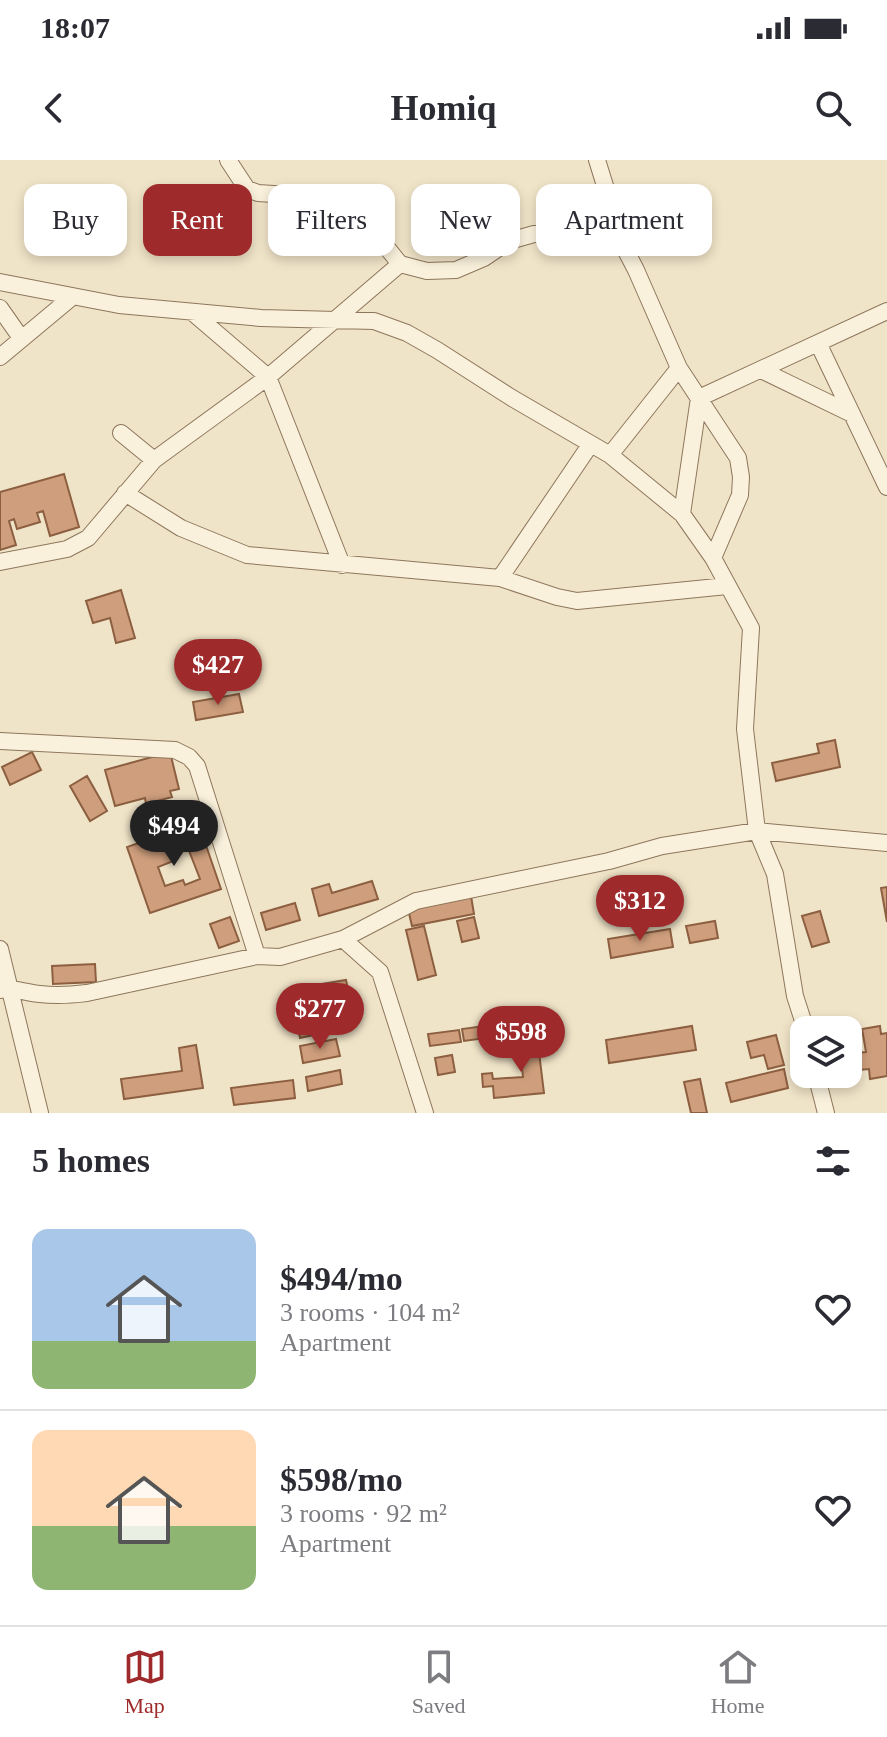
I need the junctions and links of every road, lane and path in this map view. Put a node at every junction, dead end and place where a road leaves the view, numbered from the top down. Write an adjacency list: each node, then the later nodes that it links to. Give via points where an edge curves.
1 (228, 160): 6 (street, via 247,189 325,201 376,234)
2 (597, 160): 3 (street)
3 (604, 184)
4 (536, 234): 6 (street, via 509,241 456,270 427,271)
5 (628, 256): 16 (street)
6 (400, 264): 12 (street)
7 (0, 282): 8 (street)
8 (72, 297): 11 (street); 13 (street)
9 (0, 308): 13 (street)
10 (887, 311): 14 (street)
11 (191, 312): 12 (street); 18 (street)
12 (334, 319): 18 (street); 22 (street, via 374,321 407,333)
13 (21, 338): 15 (street)
14 (818, 343): 17 (street); 20 (street)
15 (0, 357)
16 (679, 368): 19 (street); 23 (street)
17 (761, 370): 19 (street); 20 (street)
18 (268, 377): 24 (street); 30 (street)
19 (699, 398): 27 (street); 28 (street, via 738,458 741,477 740,495)
20 (852, 414): 25 (street)
21 (121, 433): 24 (street)
22 (590, 445): 23 (street); 31 (street)
23 (610, 455): 27 (street)
24 (154, 460): 26 (street)
25 (887, 487)
26 (125, 493): 29 (street, via 88,538 67,549); 30 (street, via 181,528 247,555)
27 (682, 514): 28 (street)
28 (713, 558): 32 (street)
29 (0, 562)
30 (342, 565): 31 (street)
31 (500, 578): 32 (street, via 577,601)
32 (727, 586): 34 (street, via 751,628 745,729)
33 (0, 741): 38 (street, via 175,750 189,757 197,766)
34 (757, 831): 35 (street); 36 (street, via 662,846 416,901); 40 (street, via 775,874)
35 (887, 843)
36 (343, 939): 38 (street, via 280,957); 43 (street, via 380,972)
37 (0, 949): 39 (street)
38 (257, 956): 39 (street, via 87,993)
39 (5, 989): 42 (street)
40 (801, 1016)
41 (820, 1088): 44 (street)
42 (40, 1113)
43 (425, 1113)
44 (826, 1113)

